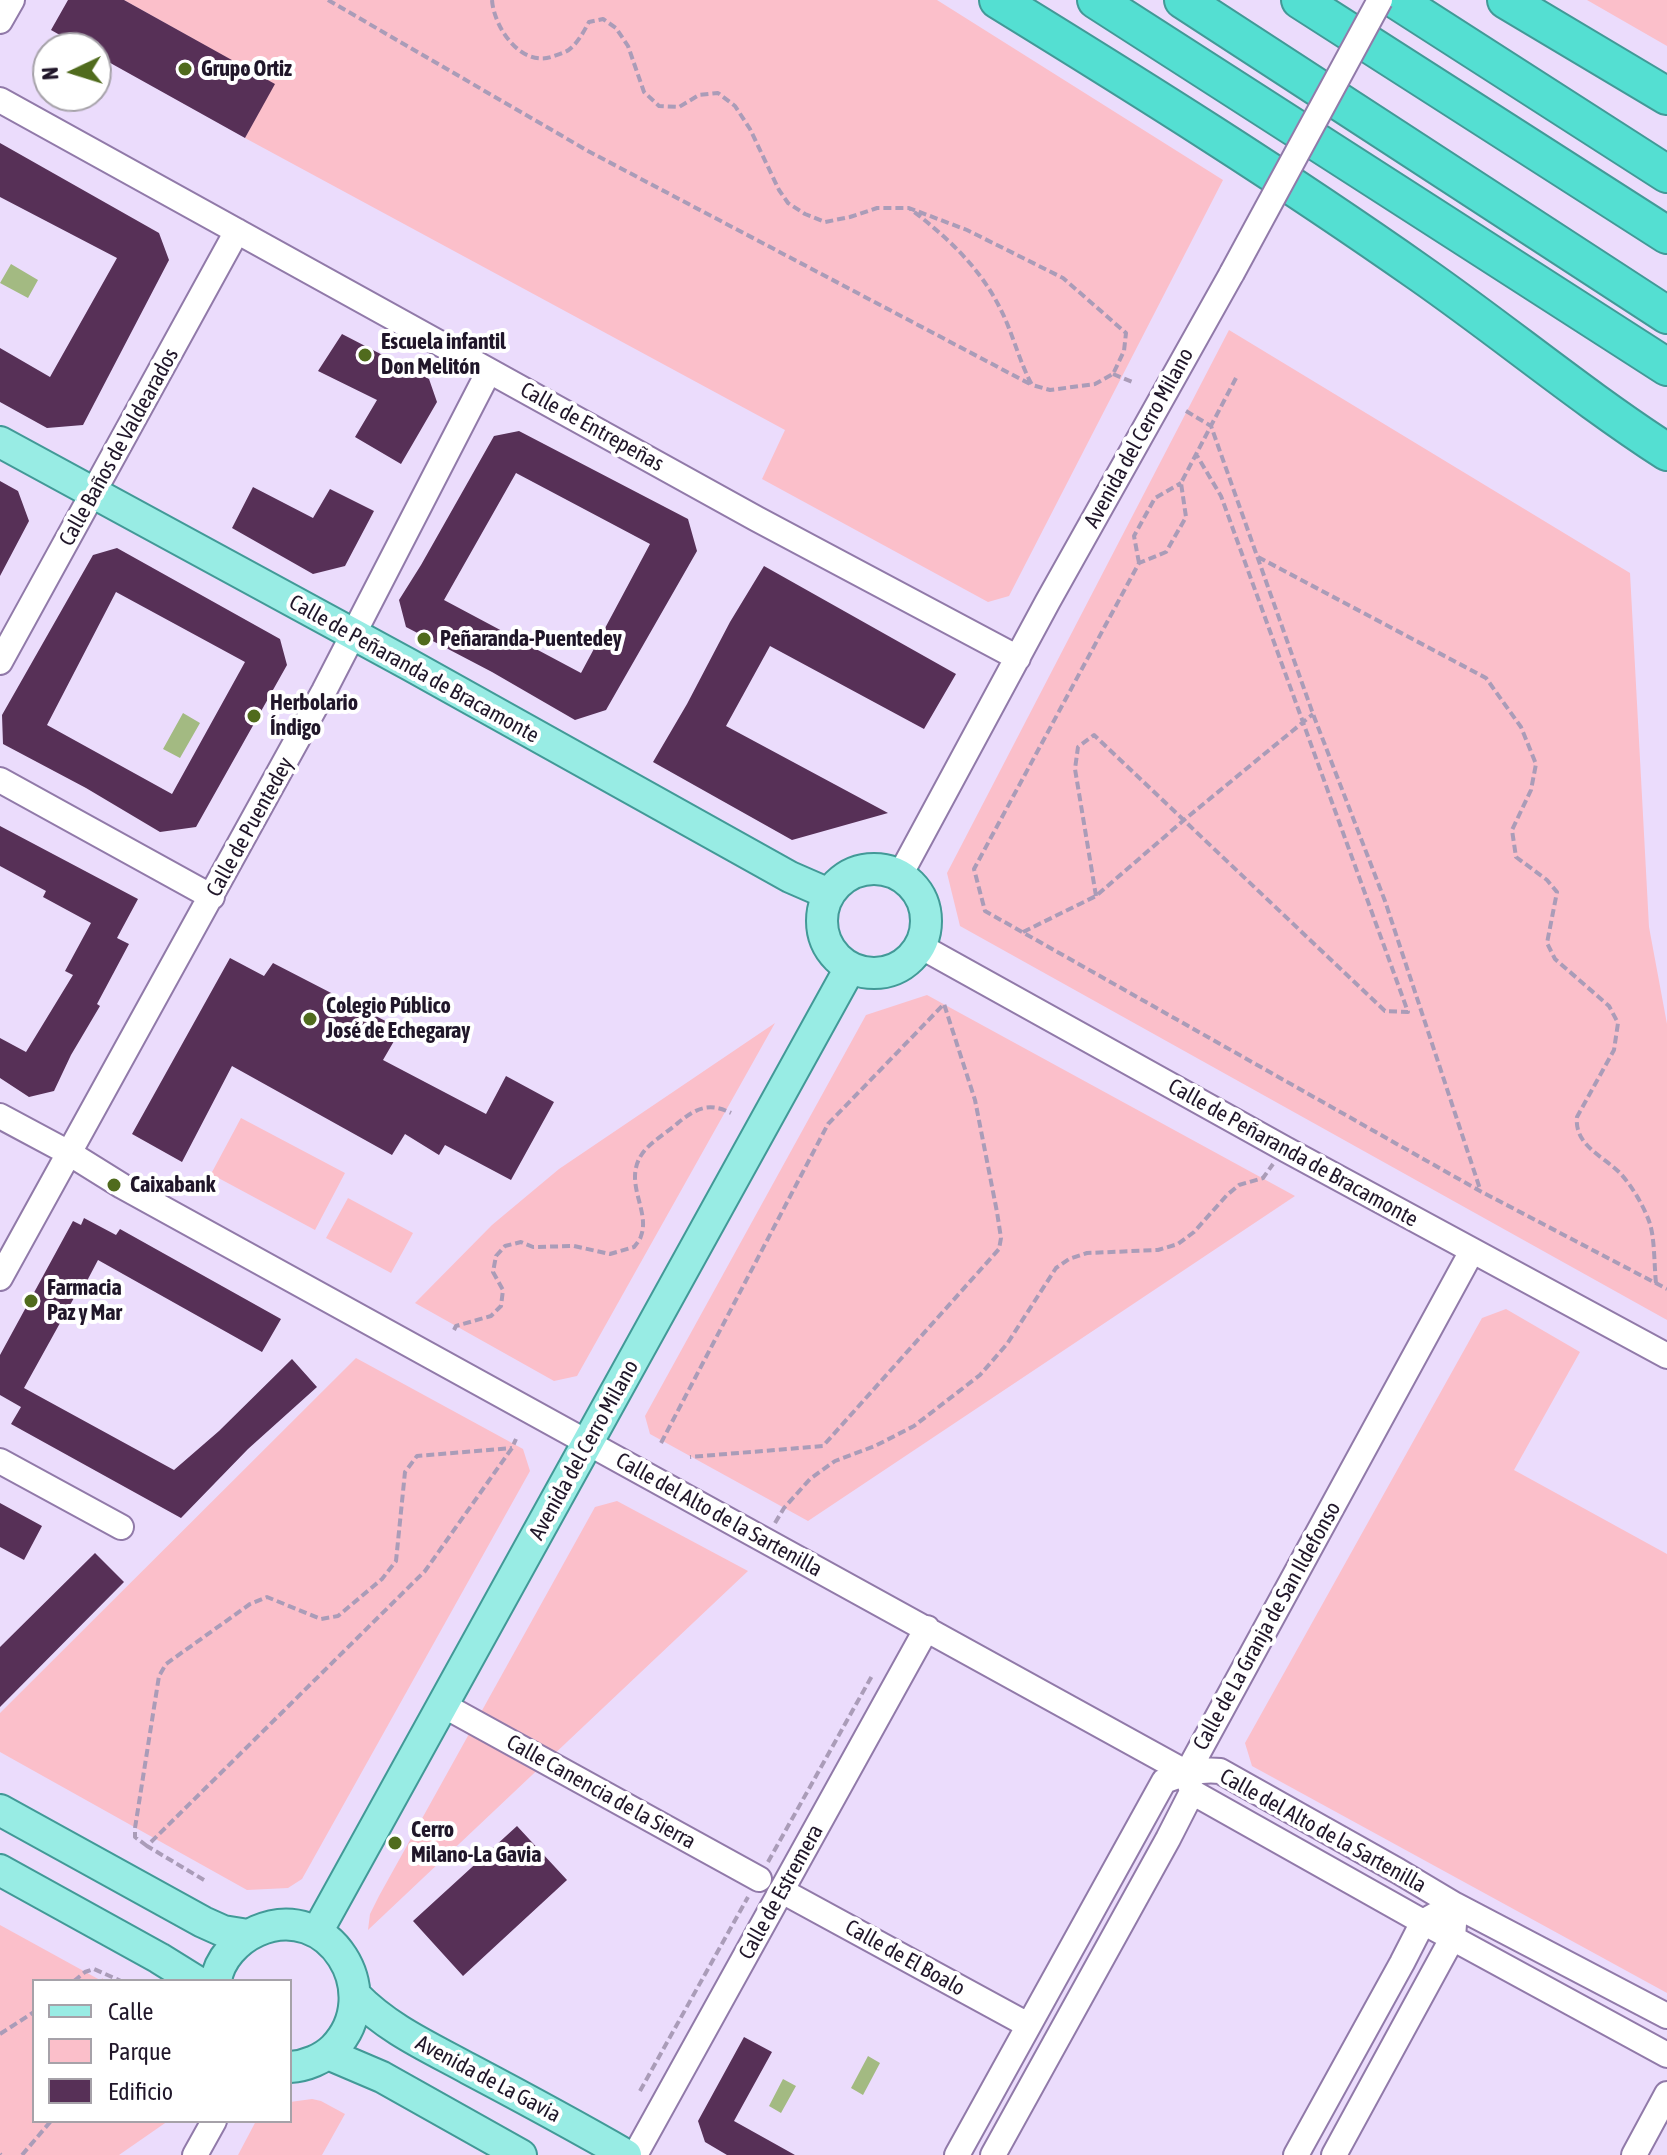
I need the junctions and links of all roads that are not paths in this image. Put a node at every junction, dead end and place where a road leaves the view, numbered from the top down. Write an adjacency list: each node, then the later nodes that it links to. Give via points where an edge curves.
1 (12, 0): 9 (street)
2 (998, 0): 23 (highway, via 1247,155)
3 (1096, 0): 16 (highway)
4 (1183, 0): 18 (highway)
5 (1300, 0): 17 (highway)
6 (1380, 0): 26 (street, Avenida del Cerro Milano, bridge)
7 (1396, 0): 11 (highway)
8 (1506, 0): 10 (highway)
9 (0, 21)
10 (1667, 96)
11 (1549, 97): 13 (highway); 14 (highway)
12 (0, 100): 15 (street, Calle de Entrepeñas)
13 (1667, 166)
14 (1667, 174)
15 (237, 231): 20 (street, Calle de Entrepeñas); 24 (street, Calle Baños de Valdearados)
16 (1459, 233): 19 (highway); 21 (highway)
17 (1667, 235)
18 (1667, 315)
19 (1667, 367)
20 (489, 371): 25 (street, Calle de Puentedey); 26 (street, Calle de Entrepeñas)
21 (1667, 385)
22 (0, 442): 24 (main road, Calle de Peñaranda de Bracamonte)
23 (1667, 452)
24 (93, 494): 25 (main road, Calle de Peñaranda de Bracamonte); 27 (street, Calle Baños de Valdearados)
25 (354, 635): 30 (main road, Calle de Peñaranda de Bracamonte); 31 (street, Calle de Puentedey)
26 (1018, 658): 29 (street, Avenida del Cerro Milano)
27 (0, 662)
28 (0, 780): 31 (street)
29 (899, 877): 30 (main road, via 861,871); 32 (main road, via 923,901 926,932)
30 (829, 894): 33 (main road, via 823,910 826,944)
31 (212, 897): 35 (street, Calle de Puentedey)
32 (920, 946): 33 (main road, via 894,969 864,973); 36 (street, Calle de Peñaranda de Bracamonte)
33 (850, 968): 39 (main road, Avenida del Cerro Milano)
34 (0, 1116): 35 (street, Calle del Alto de la Sartenilla)
35 (69, 1153): 37 (street, Calle de Puentedey); 39 (street, Calle del Alto de la Sartenilla)
36 (1472, 1251): 38 (street, Calle de Peñaranda de Bracamonte); 44 (street, Calle de La Granja de San Ildefonso)
37 (0, 1278)
38 (1667, 1356)
39 (588, 1442): 42 (street, Calle del Alto de la Sartenilla); 43 (main road, Avenida del Cerro Milano)
40 (0, 1461): 41 (street)
41 (121, 1527)
42 (927, 1628): 44 (street, Calle del Alto de la Sartenilla); 48 (street, Calle de Estremera)
43 (443, 1705): 47 (street, Calle Canencia de la Sierra); 51 (main road, Avenida del Cerro Milano)
44 (1190, 1782): 49 (street, Calle del Alto de la Sartenilla, via 1205,1770 1220,1771); 50 (street, Calle del Alto de la Sartenilla); 58 (street, Calle de La Granja de San Ildefonso, via 1164,1781); 69 (street, Calle de La Granja de San Ildefonso, via 1161,1852)
45 (0, 1810): 52 (main road, via 203,1922)
46 (0, 1870): 54 (main road)
47 (759, 1879)
48 (782, 1891): 58 (street, Calle de El Boalo); 67 (street, Calle de Estremera)
49 (1455, 1905): 50 (street, Calle del Alto de la Sartenilla); 53 (street); 57 (street, Calle del Alto de la Sartenilla)
50 (1423, 1922): 53 (street, Calle del Alto de la Sartenilla); 70 (street)
51 (317, 1932): 52 (main road, via 282,1925); 56 (main road, via 337,1948 351,1970)
52 (248, 1935): 55 (main road, via 228,1953)
53 (1453, 1937): 60 (street, Calle del Alto de la Sartenilla); 71 (street)
54 (193, 1979)
55 (216, 1979)
56 (356, 1996): 59 (main road, via 353,2018); 66 (main road, Avenida de La Gavia, via 405,2035)
57 (1667, 2016)
58 (1028, 2025): 68 (street, Calle de La Granja de San Ildefonso)
59 (328, 2054): 61 (main road); 65 (main road, via 382,2077)
60 (1667, 2055)
61 (292, 2067)
62 (1667, 2094): 72 (street)
63 (213, 2123): 64 (street)
64 (195, 2155)
65 (521, 2155)
66 (626, 2155)
67 (635, 2155)
68 (957, 2155)
69 (993, 2155)
70 (1296, 2155)
71 (1334, 2155)
72 (1634, 2155)

